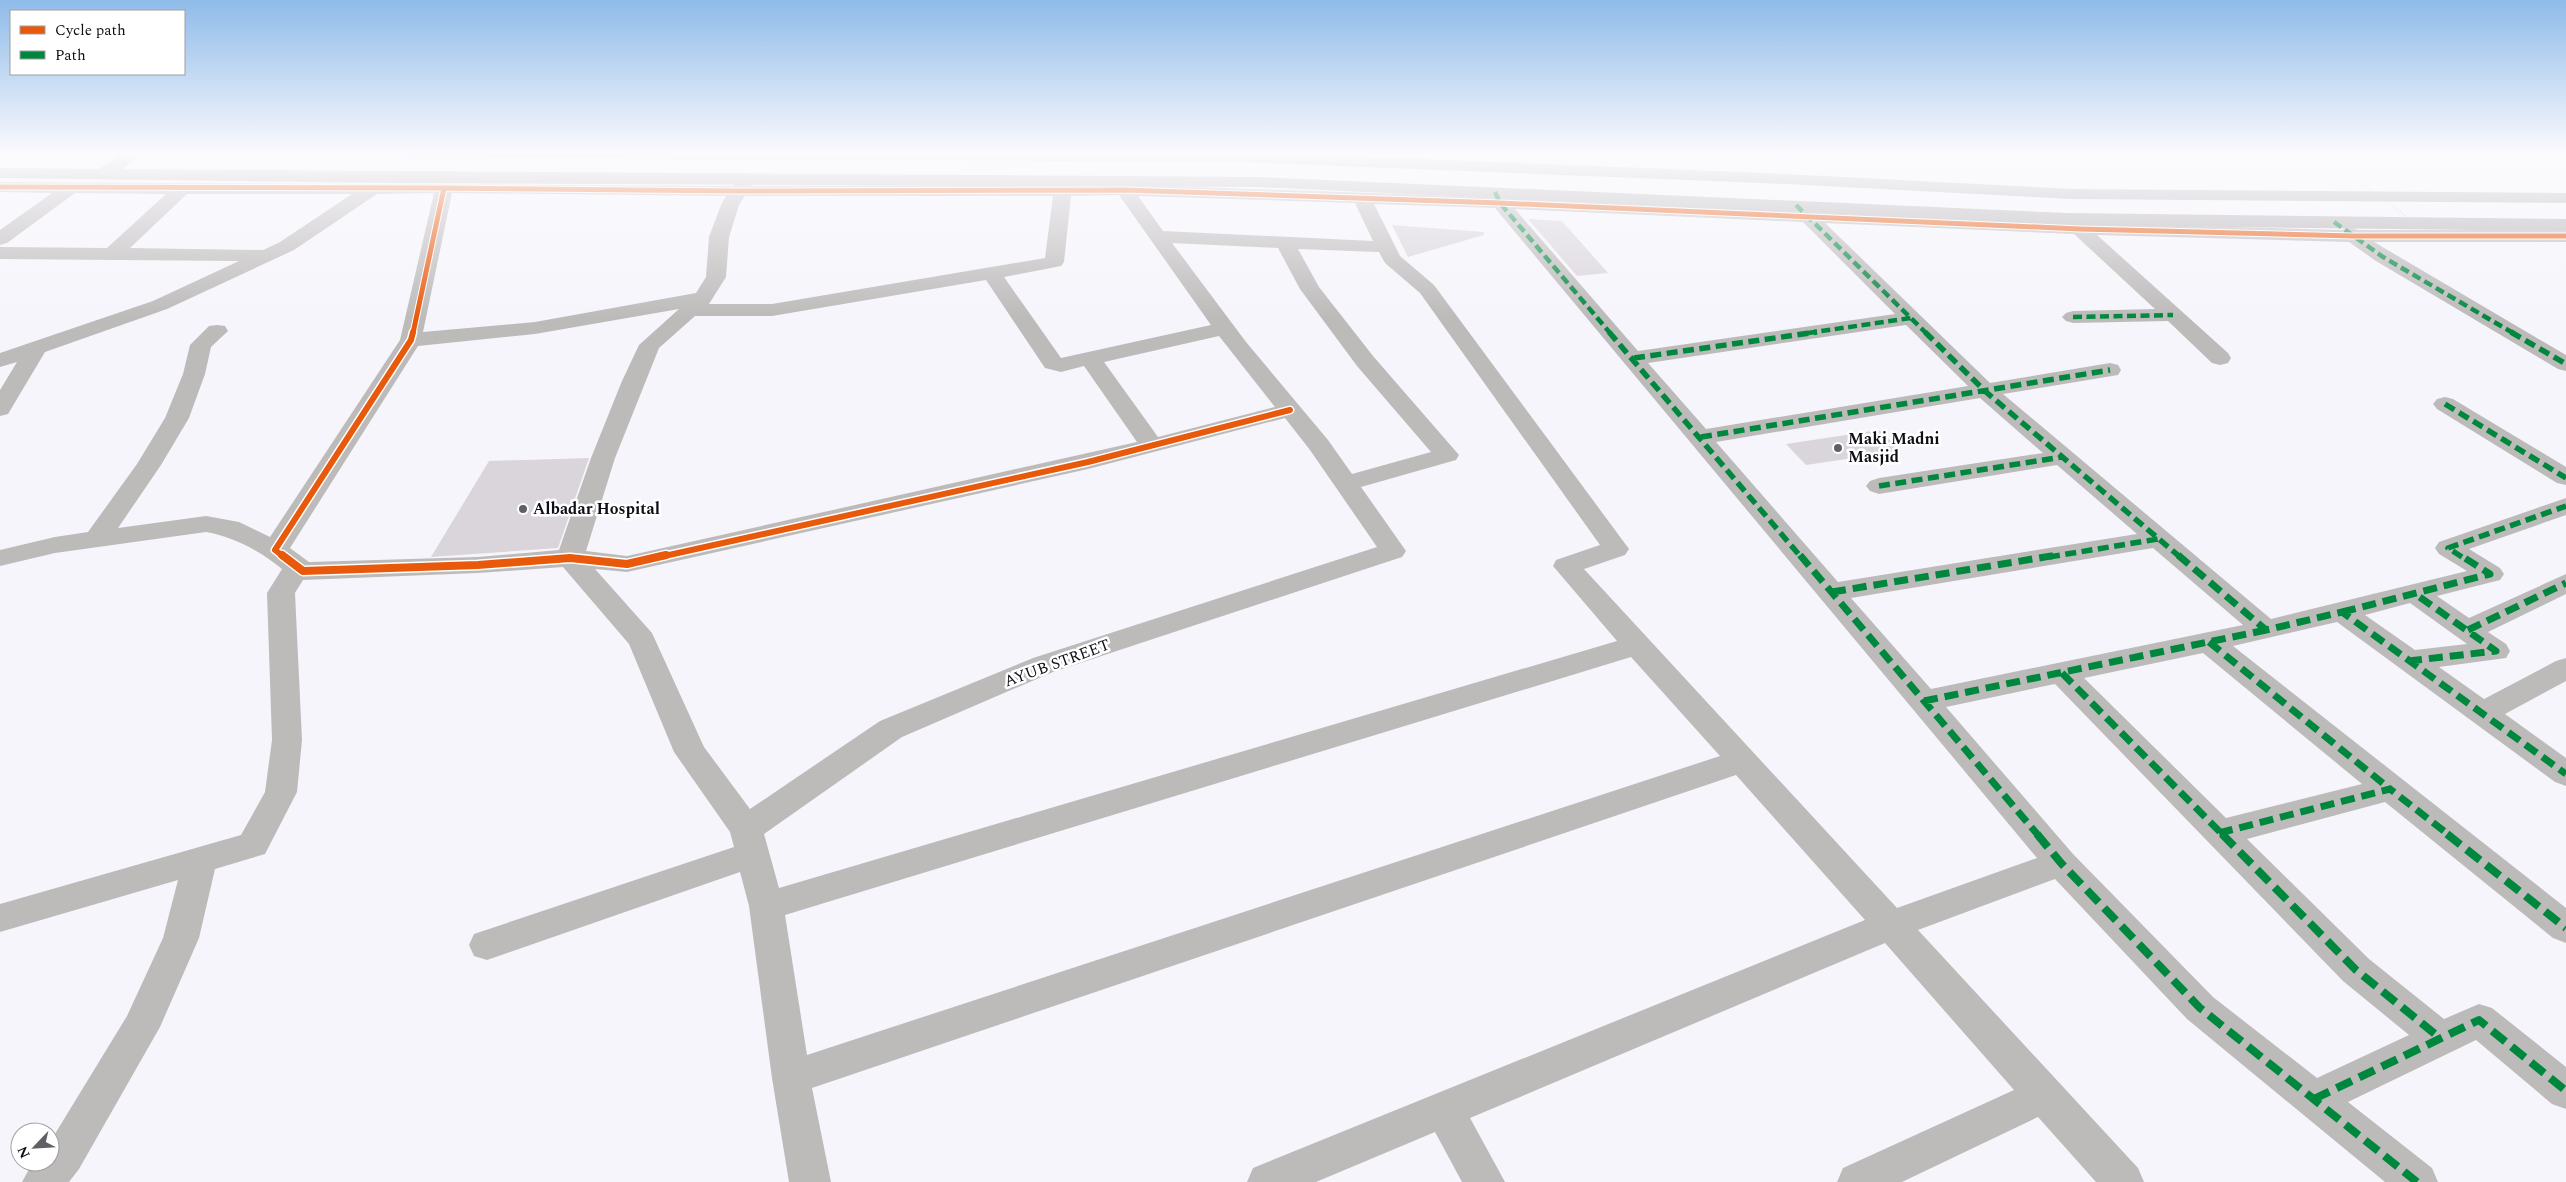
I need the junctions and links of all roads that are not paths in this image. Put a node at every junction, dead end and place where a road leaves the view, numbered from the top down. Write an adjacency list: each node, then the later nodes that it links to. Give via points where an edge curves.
1 (44, 207): 18 (street)
2 (162, 207): 22 (street)
3 (344, 207): 23 (street)
4 (440, 207): 31 (street)
5 (732, 207): 25 (street, via 719,237 716,277)
6 (1061, 207): 24 (street, via 1054,262)
7 (1140, 207): 17 (street)
8 (1367, 207): 20 (street)
9 (1506, 207): 34 (street)
10 (1713, 207): 11 (street)
11 (1803, 211): 13 (street); 28 (street)
12 (2334, 222): 13 (main road); 14 (main road); 16 (street)
13 (2074, 224): 16 (street); 26 (street)
14 (2535, 225): 15 (street)
15 (2562, 235): 16 (street)
16 (2353, 236): 37 (street, via 2383,257)
17 (1158, 237): 19 (street); 29 (street)
18 (0, 239)
19 (1285, 243): 20 (street); 47 (street, via 1315,296 1365,361 1448,455)
20 (1388, 247): 62 (street, via 1392,259 1427,290 1616,548 1566,566)
21 (0, 254): 22 (street)
22 (112, 254): 23 (street)
23 (269, 255): 32 (street, via 160,305)
24 (990, 273): 25 (street, via 772,310); 33 (street, via 1053,363 1061,365)
25 (696, 304): 31 (street, via 535,328); 54 (street, via 650,345 603,458)
26 (2173, 315): 27 (street); 35 (street)
27 (2072, 317)
28 (1911, 318): 34 (street); 39 (street)
29 (1224, 328): 33 (street); 42 (street)
30 (217, 330): 50 (street, via 201,346 177,418)
31 (412, 340): 53 (street)
32 (36, 348): 36 (street); 41 (street)
33 (1090, 358): 44 (street)
34 (1634, 358): 43 (street)
35 (2220, 358)
36 (0, 360)
37 (2566, 364)
38 (2110, 370): 39 (street)
39 (1986, 392): 43 (street); 45 (street)
40 (2445, 404): 46 (street)
41 (0, 408)
42 (1290, 410): 44 (street); 47 (street)
43 (1701, 437): 56 (street)
44 (1152, 446): 54 (street, via 1079,465 627,564)
45 (2062, 457): 48 (street); 51 (street)
46 (2566, 478)
47 (1346, 483): 72 (street, AYUB STREET, via 1393,551 1043,665 891,729)
48 (1879, 486)
49 (2566, 506): 57 (street, via 2448,548 2490,574)
50 (98, 539): 52 (street); 53 (street, via 206,524 230,528)
51 (2158, 539): 56 (street); 59 (street)
52 (0, 558)
53 (286, 558): 54 (street, via 303,571 478,565); 73 (street, via 281,593 287,740 281,792 253,845)
54 (570, 558): 72 (street, via 642,640 690,752)
55 (2566, 583): 60 (street)
56 (1832, 592): 66 (street)
57 (2414, 593): 58 (street); 60 (street)
58 (2342, 612): 59 (street); 63 (street)
59 (2266, 630): 61 (street)
60 (2468, 630): 63 (street, via 2496,651)
61 (2209, 642): 65 (street); 70 (street)
62 (1637, 645): 68 (street); 75 (street)
63 (2408, 661): 67 (street)
64 (2566, 669): 67 (street)
65 (2062, 672): 66 (street); 71 (street)
66 (1924, 701): 74 (street)
67 (2481, 714): 69 (street)
68 (1742, 761): 77 (street); 81 (street)
69 (2566, 774)
70 (2390, 790): 71 (street); 78 (street)
71 (2219, 833): 80 (street, via 2356,970)
72 (749, 841): 75 (street); 79 (street, AYUB STREET)
73 (200, 860): 76 (street); 86 (street, via 181,938 141,1027 65,1155)
74 (2061, 863): 77 (street); 84 (street, via 2200,1008)
75 (766, 906): 81 (street)
76 (0, 918)
77 (1891, 925): 83 (street); 85 (street)
78 (2566, 928)
79 (487, 945)
80 (2440, 1038): 82 (street, via 2479,1020); 84 (street)
81 (791, 1078): 87 (street)
82 (2566, 1091)
83 (2044, 1095): 90 (street); 91 (street)
84 (2314, 1099): 92 (street)
85 (1444, 1110): 88 (street); 89 (street)
86 (43, 1182)
87 (810, 1182)
88 (1268, 1182)
89 (1484, 1182)
90 (1858, 1182)
91 (2123, 1182)
92 (2417, 1182)

